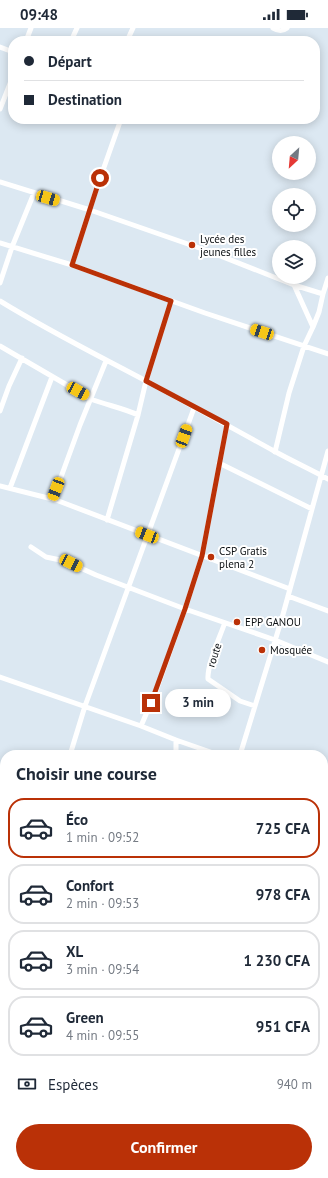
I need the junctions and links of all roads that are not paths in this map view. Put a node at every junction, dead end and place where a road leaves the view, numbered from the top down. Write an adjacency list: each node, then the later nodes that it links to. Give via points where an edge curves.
1 (273, 28): 2 (street, via 284,31)
2 (287, 28)
3 (8, 89): 4 (street)
4 (0, 110)
5 (119, 124): 8 (street)
6 (0, 182): 7 (street)
7 (34, 194): 8 (street); 10 (street)
8 (90, 210): 11 (street); 14 (street, via 208,251)
9 (0, 243): 10 (street)
10 (12, 246): 11 (street); 13 (street)
11 (72, 265): 17 (street)
12 (328, 278): 15 (street)
13 (0, 283)
14 (294, 285): 15 (street); 18 (street)
15 (323, 294): 18 (street, via 320,312)
16 (0, 301): 23 (street)
17 (171, 301): 20 (street); 25 (street)
18 (313, 327): 20 (street)
19 (0, 346): 22 (street)
20 (304, 346): 21 (street); 31 (street, via 289,393)
21 (328, 354)
22 (22, 358): 24 (street); 28 (street)
23 (106, 361): 25 (street); 26 (street)
24 (52, 377): 26 (street); 37 (street)
25 (146, 381): 27 (street); 29 (street)
26 (91, 399): 29 (street); 38 (street)
27 (194, 408): 30 (street); 41 (street)
28 (0, 411)
29 (138, 415): 40 (street)
30 (227, 424): 31 (street); 33 (street)
31 (275, 452): 34 (street)
32 (328, 452): 34 (street)
33 (219, 463): 39 (street); 43 (street)
34 (321, 475): 35 (street); 39 (street)
35 (328, 479)
36 (0, 486): 37 (street)
37 (10, 488): 38 (street)
38 (53, 499): 40 (street)
39 (312, 509): 45 (street)
40 (107, 520): 41 (street)
41 (147, 535): 43 (street); 44 (street)
42 (31, 548): 44 (street, via 46,557 65,561)
43 (202, 556): 45 (street); 47 (street)
44 (129, 587): 47 (street); 53 (street)
45 (290, 589): 46 (street)
46 (288, 596): 48 (street); 50 (street)
47 (185, 609): 50 (street); 55 (street)
48 (328, 611)
49 (224, 625): 54 (street, route, via 211,661 208,679 240,701)
50 (275, 640): 51 (street); 54 (street)
51 (328, 662)
52 (0, 677): 53 (street)
53 (85, 706): 55 (street); 57 (street)
54 (255, 706): 60 (street)
55 (141, 726): 56 (street)
56 (176, 740): 58 (street); 59 (street)
57 (72, 750)
58 (176, 750)
59 (205, 750)
60 (242, 750)

